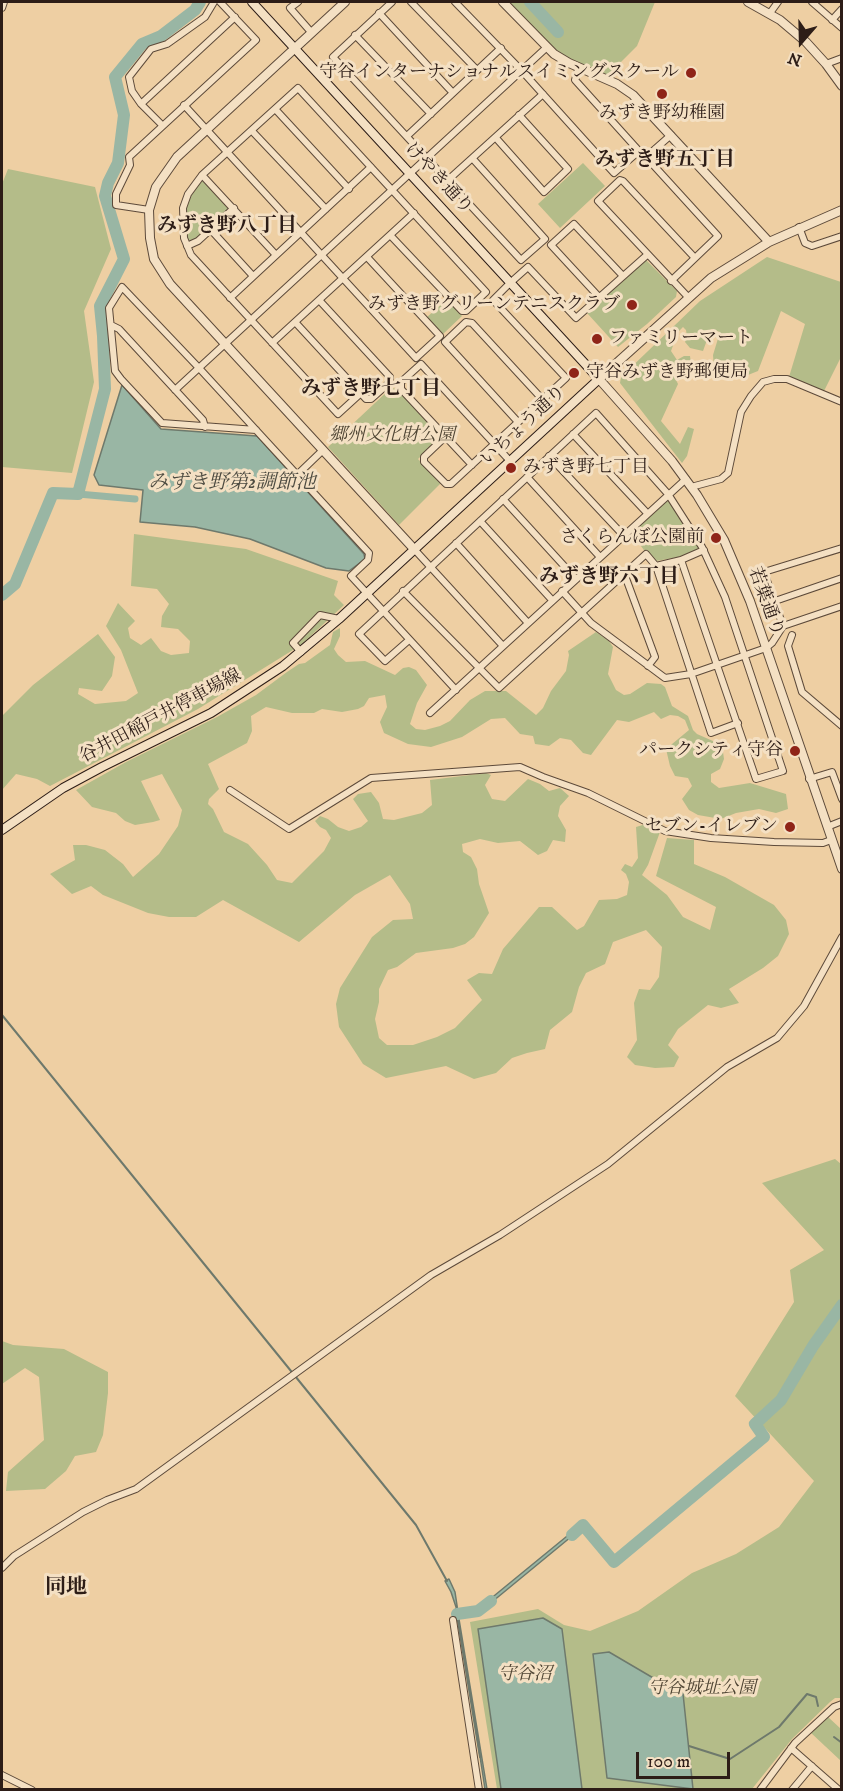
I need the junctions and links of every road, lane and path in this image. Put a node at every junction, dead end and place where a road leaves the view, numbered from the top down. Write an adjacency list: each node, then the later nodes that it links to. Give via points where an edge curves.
1 (4, 2): 14 (street)
2 (214, 2): 34 (street, via 205,17 167,44 151,49 129,77)
3 (220, 2): 18 (street)
4 (252, 2): 23 (main road, けやき通り)
5 (298, 2): 21 (street, via 290,8)
6 (345, 2): 21 (street)
7 (392, 2): 16 (street)
8 (411, 2): 29 (street)
9 (455, 2): 24 (street)
10 (503, 2): 25 (street)
11 (748, 2): 17 (street)
12 (778, 2): 17 (street)
13 (812, 2): 19 (street)
14 (2, 8)
15 (842, 9): 19 (street)
16 (380, 13): 22 (street); 32 (street)
17 (770, 13): 27 (street)
18 (235, 17): 34 (street); 35 (street, via 256,39)
19 (832, 20): 20 (street)
20 (842, 28)
21 (312, 32): 23 (street)
22 (355, 35): 37 (street); 43 (street, via 333,57)
23 (295, 48): 40 (street); 49 (main road, けやき通り)
24 (501, 48): 29 (street); 30 (street)
25 (546, 48): 28 (street); 30 (street)
26 (842, 58): 27 (street)
27 (826, 64): 31 (street)
28 (579, 67): 33 (street, via 575,80 639,151 614,173); 42 (street, via 624,88)
29 (477, 70): 32 (street)
30 (522, 71): 33 (street); 46 (street)
31 (842, 86)
32 (453, 93): 37 (street)
33 (543, 94): 38 (street)
34 (141, 104): 39 (street)
35 (184, 105): 39 (street); 40 (street)
36 (276, 110): 41 (street); 48 (street, via 298,88); 52 (street)
37 (431, 114): 43 (street)
38 (519, 115): 44 (street); 44 (street, via 568,169 544,192)
39 (162, 125): 56 (street, via 129,157 130,165 116,194 116,205)
40 (207, 129): 45 (street); 56 (street, via 169,167 156,187)
41 (252, 131): 45 (street); 55 (street)
42 (670, 135): 64 (street); 70 (street, via 646,158 717,236)
43 (407, 136): 46 (street)
44 (496, 138): 47 (street)
45 (229, 153): 50 (street); 61 (street)
46 (427, 158): 49 (street); 51 (street)
47 (473, 159): 51 (street); 51 (street, via 545,238 521,260)
48 (371, 167): 52 (street); 53 (street)
49 (410, 174): 53 (street); 75 (main road, けやき通り)
50 (202, 175): 54 (street); 65 (street, via 183,208)
51 (448, 180)
52 (349, 189): 55 (street)
53 (393, 190): 58 (street); 67 (street)
54 (234, 208): 60 (street); 66 (street)
55 (326, 209): 61 (street)
56 (149, 210): 84 (street, via 154,259 170,284)
57 (842, 210): 59 (street, いちょう通り)
58 (414, 213): 62 (street); 62 (street, via 486,292 466,311)
59 (799, 227): 63 (street, via 805,243 812,246); 64 (street, いちょう通り)
60 (211, 230): 65 (street); 71 (street)
61 (300, 232): 66 (street); 67 (street)
62 (390, 235): 69 (street)
63 (842, 236)
64 (769, 242): 77 (street, いちょう通り)
65 (187, 246): 78 (street)
66 (276, 255): 71 (street)
67 (322, 255): 73 (street); 80 (street)
68 (647, 255): 70 (street, via 598,201 621,180); 72 (street); 74 (street)
69 (367, 257): 73 (street); 73 (street, via 440,336 416,358)
70 (695, 258): 74 (street)
71 (253, 276): 78 (street)
72 (623, 276): 76 (street); 76 (street, via 574,224 551,245)
73 (343, 278): 79 (street)
74 (671, 281): 77 (street)
75 (510, 283): 76 (street, via 528,267 576,318); 86 (main road, けやき通り); 89 (street, via 493,300 566,378)
76 (599, 297)
77 (688, 297): 86 (street, いちょう通り)
78 (230, 298): 80 (street)
79 (320, 300): 81 (street); 88 (street, via 390,377 371,399)
80 (251, 321): 83 (street); 84 (street)
81 (296, 322): 83 (street); 88 (street)
82 (111, 325): 85 (street, via 110,308 122,287); 87 (street); 92 (street, via 115,371 121,379 162,423)
83 (272, 343): 88 (street, via 338,414)
84 (226, 344): 85 (street); 97 (street)
85 (199, 368): 87 (street); 93 (street)
86 (599, 379): 99 (main road, いちょう通り); 103 (street, 若葉通り)
87 (175, 390): 92 (street)
88 (361, 393)
89 (543, 400): 91 (street); 91 (street, via 472,323 466,322 445,342)
90 (842, 402): 104 (street, via 787,379 763,382 741,412 728,473 721,479)
91 (518, 422): 96 (street)
92 (205, 427): 93 (street)
93 (256, 430): 101 (street)
94 (573, 434): 98 (street); 105 (street, via 596,413); 107 (street)
95 (445, 437): 96 (street, via 400,386 421,364); 100 (street); 100 (street, via 424,457 424,462 446,484)
96 (495, 444): 99 (street); 100 (street)
97 (323, 450): 101 (street); 112 (street)
98 (549, 456): 102 (street); 109 (street)
99 (510, 461): 112 (main road, いちょう通り)
100 (472, 465)
101 (297, 475): 123 (street, via 369,553 368,560 351,576)
102 (526, 477): 106 (street); 114 (street)
103 (686, 479): 104 (street, 若葉通り); 105 (street)
104 (692, 486): 136 (street, 若葉通り, via 735,563)
105 (668, 495): 107 (street); 113 (street)
106 (503, 499): 108 (street); 120 (street)
107 (647, 513): 109 (street)
108 (480, 521): 110 (street); 124 (street)
109 (623, 535): 114 (street)
110 (456, 543): 117 (street); 130 (street)
111 (842, 548): 125 (street, via 764,572)
112 (414, 549): 117 (street); 123 (main road, いちょう通り)
113 (704, 550): 115 (street); 138 (street)
114 (600, 557): 120 (street)
115 (681, 560): 116 (street); 139 (street)
116 (656, 566): 118 (street, via 646,554); 142 (street)
117 (430, 567): 121 (street); 135 (street)
118 (624, 573): 128 (street); 140 (street, via 655,657)
119 (842, 578): 125 (street)
120 (576, 579): 122 (street)
121 (404, 591): 127 (street); 141 (street)
122 (562, 591): 124 (street); 128 (street)
123 (367, 593): 127 (street); 129 (main road, いちょう通り)
124 (552, 600): 130 (street)
125 (775, 600): 132 (street)
126 (842, 606): 132 (street)
127 (382, 610): 134 (street); 134 (street, via 359,634 385,661)
128 (582, 613): 140 (street); 141 (street, via 499,688)
129 (339, 619): 131 (main road, いちょう通り); 137 (street, via 320,615 293,643)
130 (528, 623): 135 (street)
131 (332, 625): 137 (main road, 谷井田稲戸井停車場線)
132 (783, 626): 136 (street)
133 (792, 635): 146 (street, via 788,646 802,692)
134 (409, 640): 143 (street)
135 (503, 646): 141 (street)
136 (766, 648): 138 (street); 147 (street, 若葉通り)
137 (301, 652): 152 (main road, 谷井田稲戸井停車場線, via 237,698 80,779)
138 (744, 655): 139 (street); 145 (street, via 783,771 756,780)
139 (717, 665): 142 (street); 145 (street)
140 (648, 666): 142 (street, via 665,678)
141 (480, 668): 143 (street)
142 (691, 674): 145 (street, via 711,733)
143 (456, 690): 144 (street)
144 (430, 713)
145 (738, 723)
146 (842, 726)
147 (810, 779): 149 (street, via 832,772); 151 (street, 若葉通り)
148 (230, 790): 153 (street, via 289,828 371,778 520,767 588,793 665,831 774,842)
149 (842, 799)
150 (842, 821): 151 (street)
151 (827, 827): 153 (street, 若葉通り)
152 (2, 830)
153 (831, 840): 154 (street, 若葉通り)
154 (840, 861): 155 (street, 若葉通り)
155 (842, 869)
156 (842, 937): 157 (street, via 804,1006 777,1038 727,1067 608,1164 431,1275 136,1489 83,1512 14,1556)
157 (2, 1568)
158 (453, 1620): 165 (street)
159 (842, 1704): 160 (street)
160 (791, 1748): 161 (street); 166 (street)
161 (812, 1766): 163 (street); 167 (street)
162 (2, 1775): 164 (street)
163 (834, 1788)
164 (32, 1790)
165 (479, 1790)
166 (760, 1790)
167 (792, 1790)

